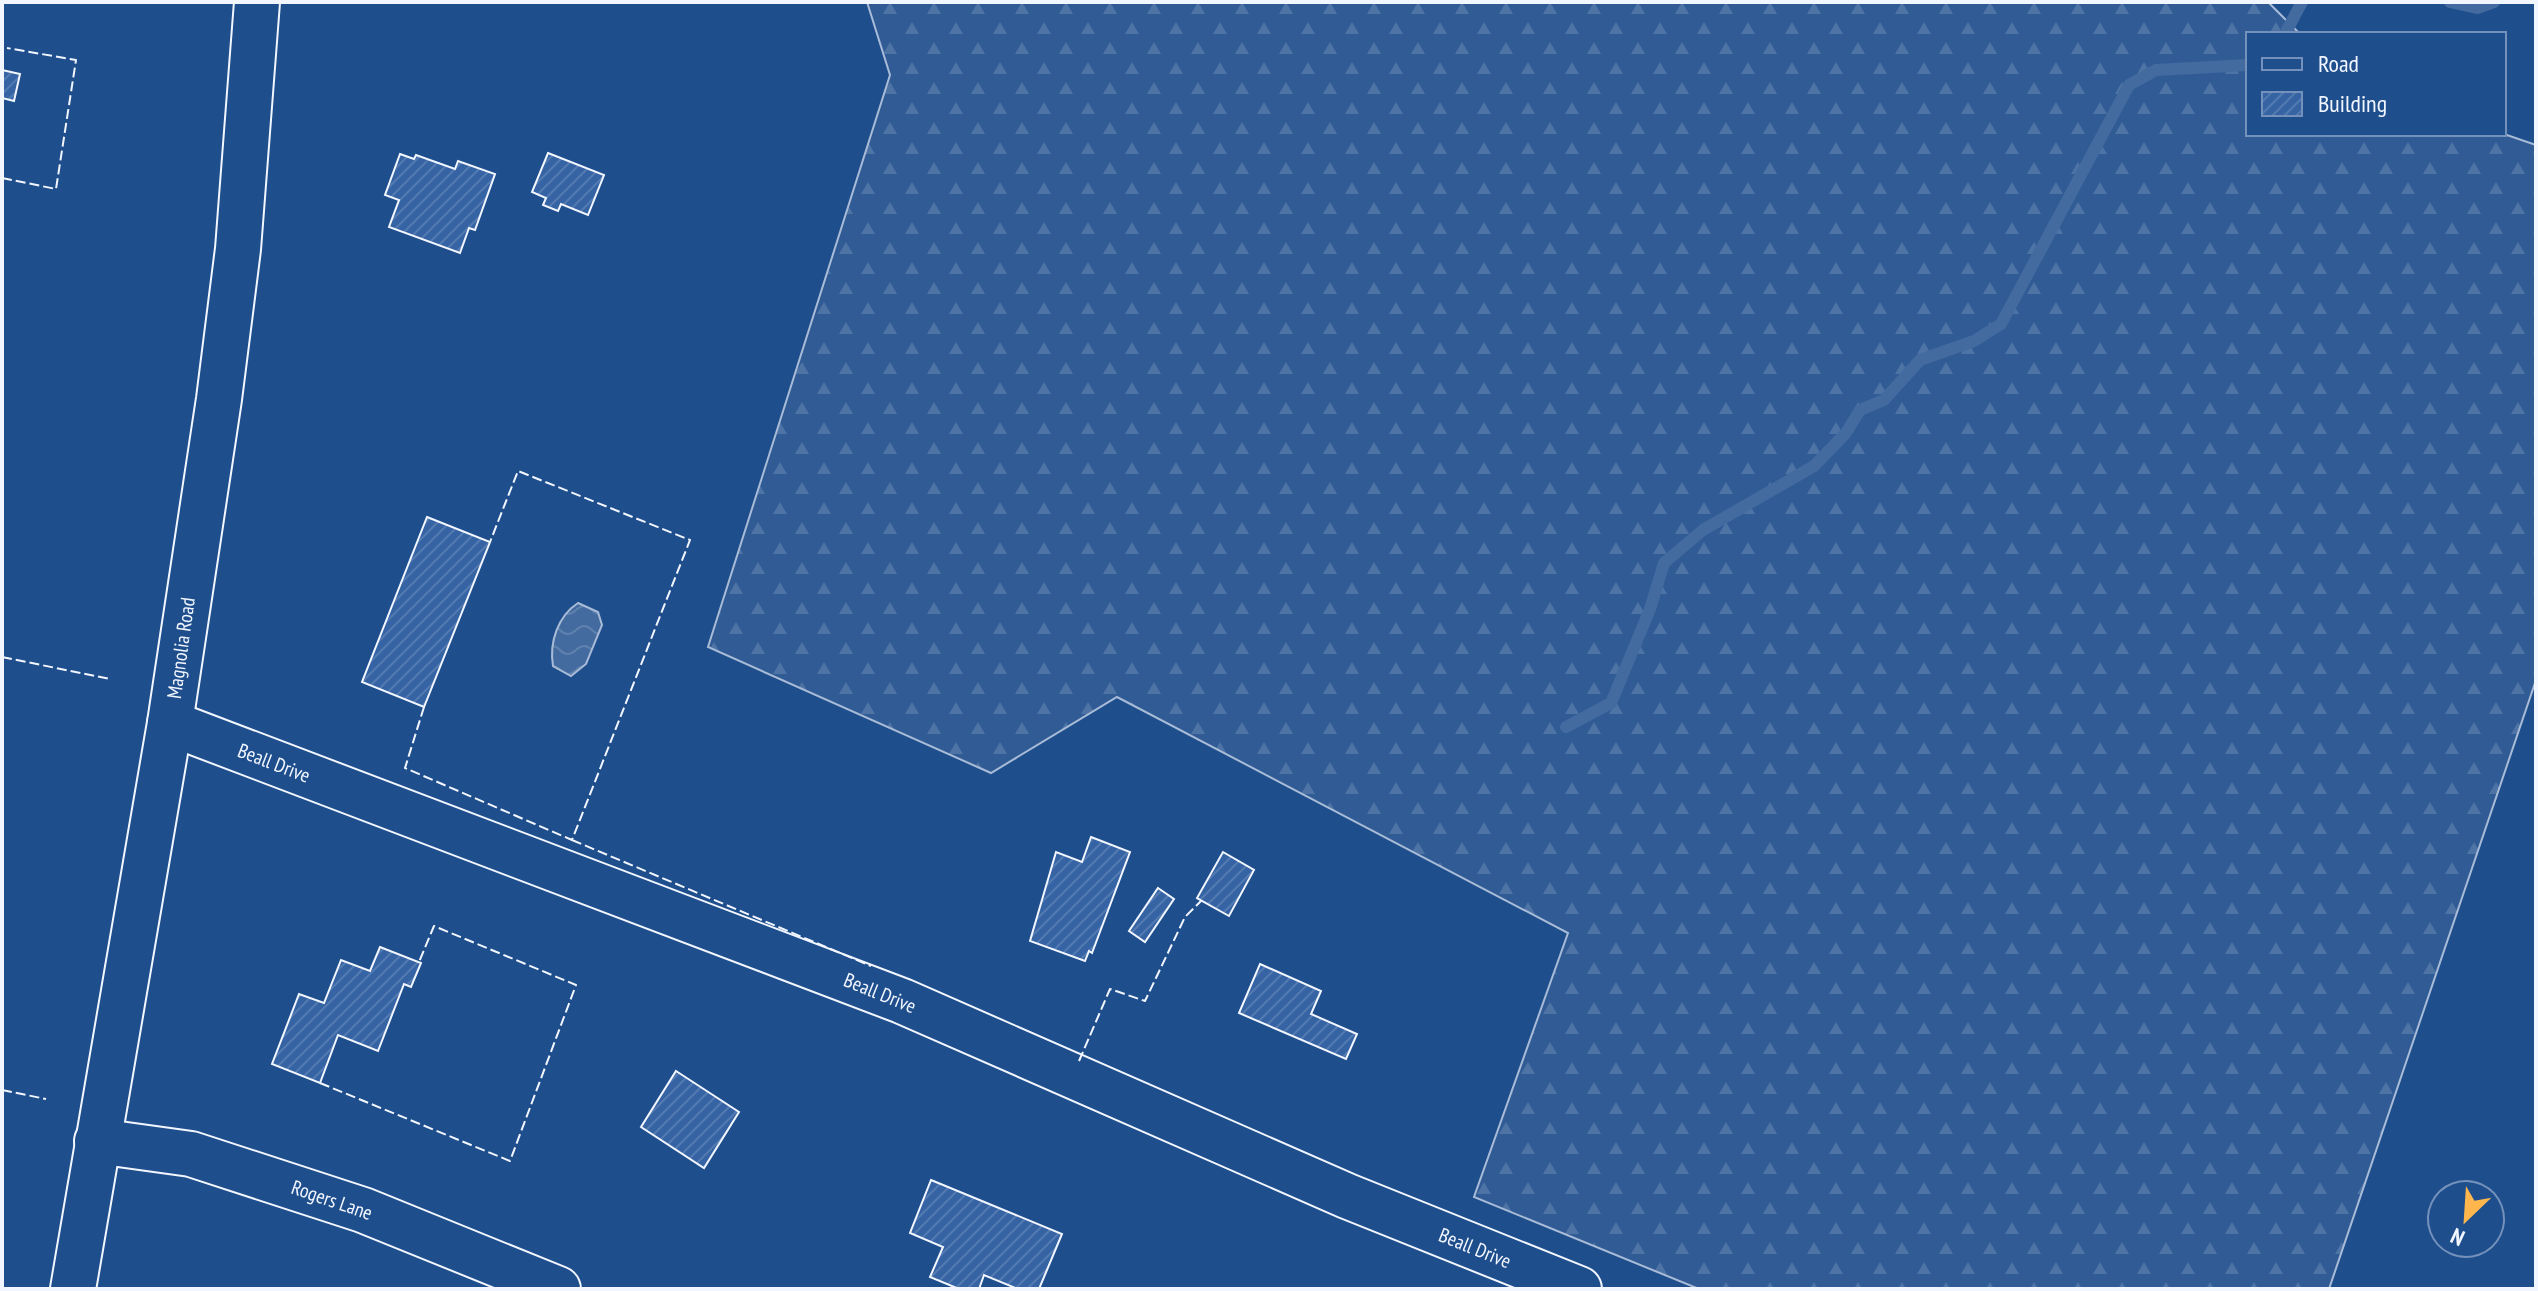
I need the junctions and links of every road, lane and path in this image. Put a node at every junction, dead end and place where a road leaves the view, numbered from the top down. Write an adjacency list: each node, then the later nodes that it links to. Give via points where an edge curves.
1 (257, 2): 2 (main road, Magnolia Road, via 238,249)
2 (170, 723): 3 (main road, Magnolia Road); 6 (main road, Beall Drive, via 902,1001 1347,1196)
3 (97, 1141): 4 (main road, Magnolia Road); 5 (main road, Rogers Lane, via 206,1158 363,1210)
4 (73, 1289)
5 (558, 1289)
6 (1579, 1289)

